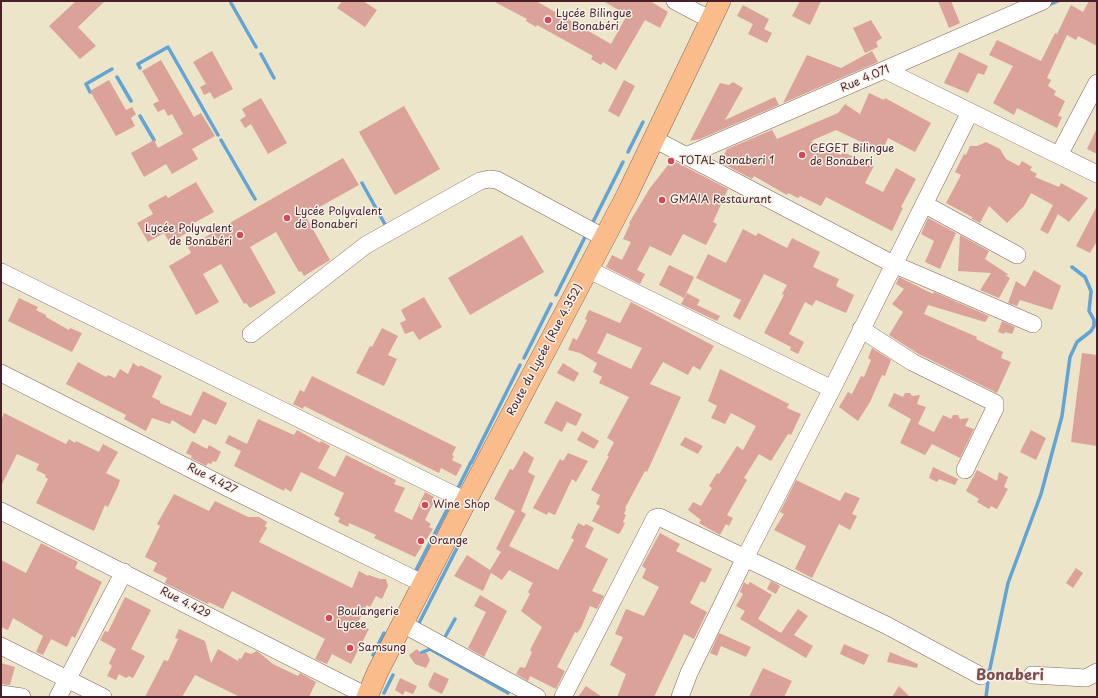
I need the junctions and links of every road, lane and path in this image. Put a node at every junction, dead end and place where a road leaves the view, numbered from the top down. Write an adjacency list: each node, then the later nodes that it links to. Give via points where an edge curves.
1 (675, 1): 4 (street)
2 (720, 1): 4 (main road, Route du Lycée (Rue 4.352))
3 (1043, 1): 5 (street, Rue 4.071)
4 (711, 20): 8 (main road, Route du Lycée (Rue 4.352))
5 (885, 70): 7 (street); 10 (street, Rue 4.071)
6 (1097, 83): 9 (street)
7 (970, 112): 9 (street); 12 (street)
8 (654, 139): 10 (street); 13 (main road, Route du Lycée (Rue 4.352))
9 (1059, 155): 11 (street)
10 (686, 156): 15 (street)
11 (1097, 174)
12 (924, 204): 14 (street); 15 (street)
13 (603, 237): 16 (main road, Route du Lycée (Rue 4.352)); 20 (street, via 489,178 366,245)
14 (1017, 255)
15 (893, 264): 18 (street); 19 (street)
16 (587, 269): 22 (street); 24 (main road, Route du Lycée (Rue 4.352))
17 (1, 272): 24 (street)
18 (1033, 324)
19 (861, 329): 22 (street); 23 (street, via 912,362 995,403 995,408)
20 (251, 334)
21 (1, 373): 28 (street, Rue 4.427)
22 (832, 389): 26 (street)
23 (964, 470)
24 (466, 501): 28 (main road, Route du Lycée (Rue 4.352))
25 (1, 511): 27 (street, Rue 4.429)
26 (745, 558): 33 (street, via 886,625); 41 (street, via 661,517 656,518); 42 (street, via 689,673)
27 (124, 572): 34 (street); 39 (street, Rue 4.429)
28 (424, 584): 29 (main road, Route du Lycée (Rue 4.352))
29 (403, 624): 39 (main road, Route du Lycée (Rue 4.352)); 40 (street)
30 (1, 646): 34 (street)
31 (1097, 672): 32 (street, via 1086,678)
32 (1032, 675)
33 (981, 676)
34 (66, 679): 37 (street); 38 (street)
35 (1, 694): 36 (street)
36 (22, 697)
37 (58, 697)
38 (103, 697)
39 (367, 697)
40 (537, 697)
41 (562, 697)
42 (680, 697)

